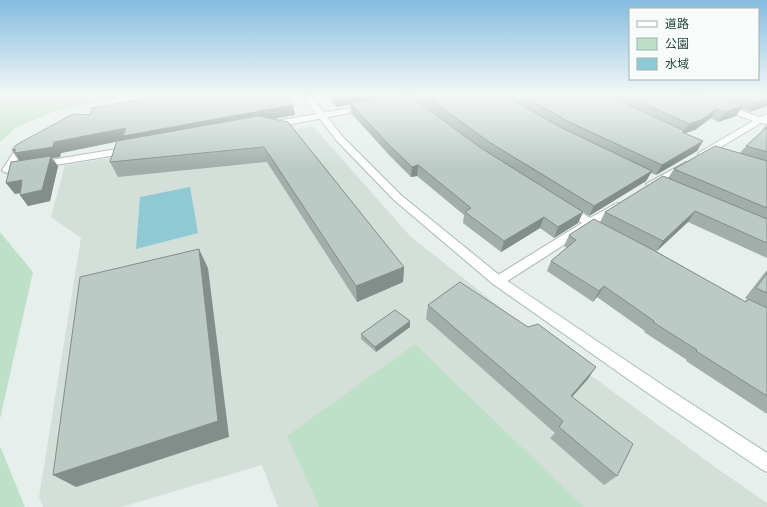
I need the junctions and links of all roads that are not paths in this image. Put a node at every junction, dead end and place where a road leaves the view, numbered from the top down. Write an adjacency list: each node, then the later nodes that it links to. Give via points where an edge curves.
1 (301, 120): 4 (street)
2 (324, 120): 17 (street, via 398,198)
3 (765, 120): 8 (street)
4 (260, 127)
5 (37, 141): 7 (street, via 18,152 6,170)
6 (696, 144): 8 (street)
7 (138, 148)
8 (714, 152): 10 (street)
9 (642, 174): 10 (street)
10 (656, 181): 11 (street); 12 (street)
11 (670, 187)
12 (643, 190)
13 (623, 202): 15 (street)
14 (559, 204): 15 (street)
15 (590, 224): 16 (street); 17 (street)
16 (610, 234)
17 (498, 281): 18 (street)
18 (767, 464)

